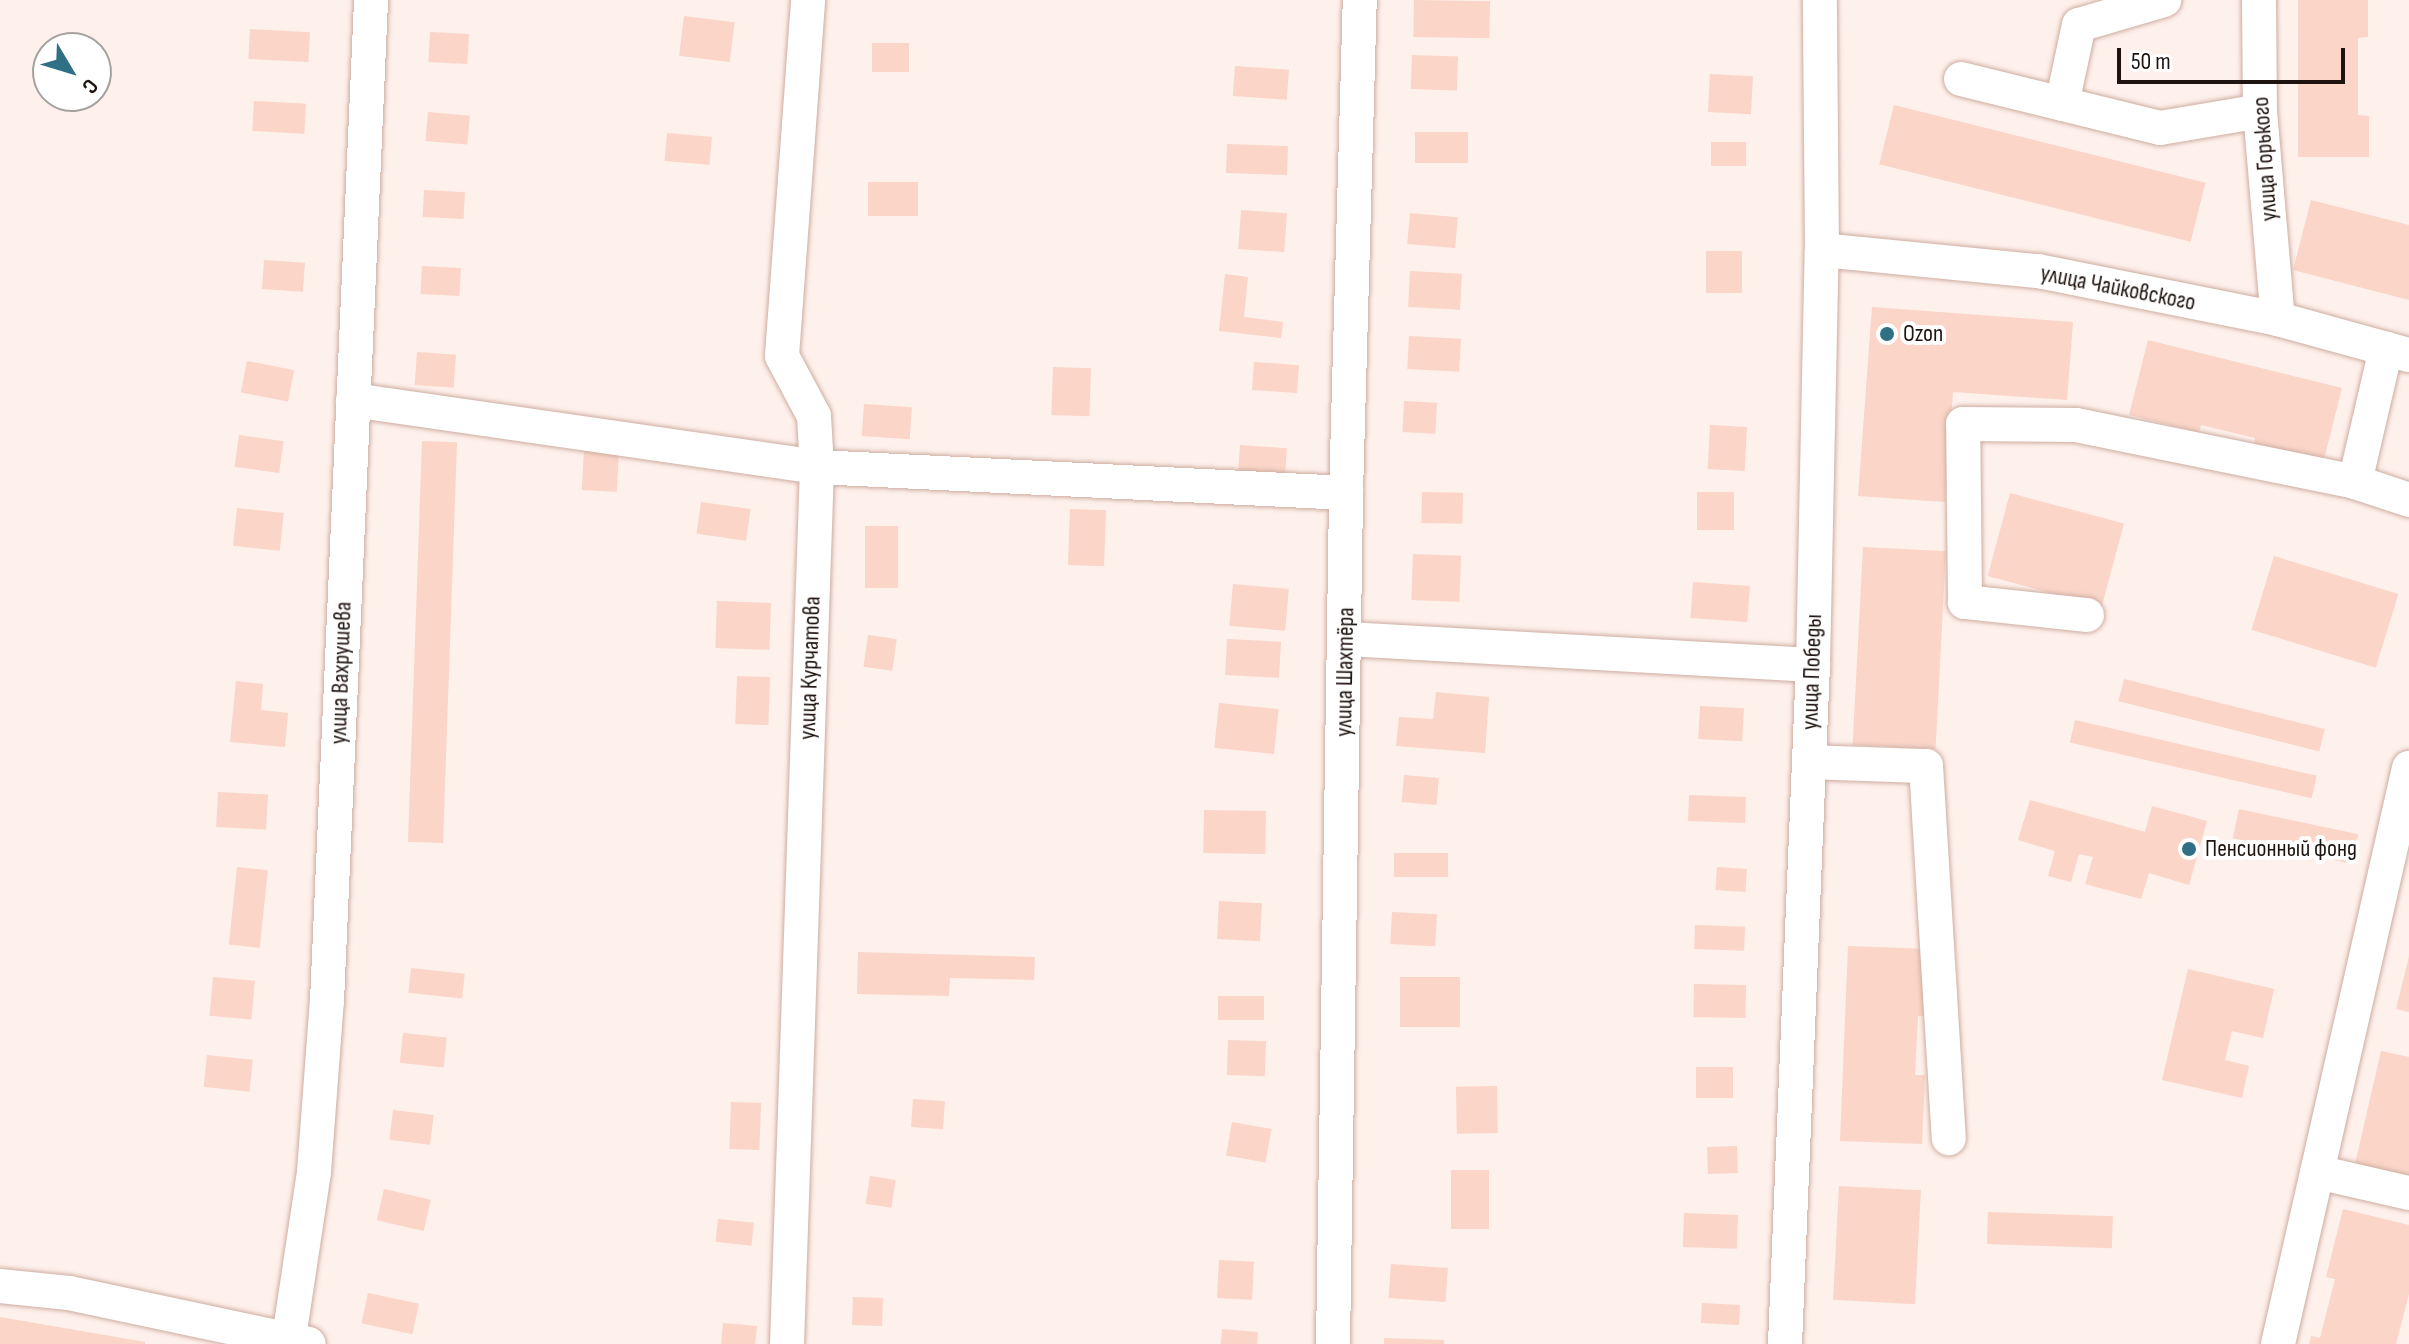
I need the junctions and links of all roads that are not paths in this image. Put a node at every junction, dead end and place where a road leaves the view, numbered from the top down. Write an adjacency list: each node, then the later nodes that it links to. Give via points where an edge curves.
1 (371, 0): 13 (street, улица Вахрушева)
2 (808, 0): 14 (street, улица Курчатова, via 782,356 814,416)
3 (1360, 0): 16 (street, улица Шахтёра)
4 (1820, 0): 10 (street, улица Победы)
5 (2164, 0): 8 (street, via 2079,25)
6 (2259, 0): 9 (street, улица Горького)
7 (1961, 79): 8 (street)
8 (2062, 104): 9 (street, via 2160,128)
9 (2260, 111): 11 (street, улица Горького)
10 (1822, 250): 11 (street, улица Чайковского, via 2038,271); 20 (street, улица Победы)
11 (2278, 319): 12 (street, улица Чайковского)
12 (2398, 352): 15 (street)
13 (353, 400): 14 (street); 27 (street, улица Вахрушева, via 327,1001)
14 (817, 467): 16 (street); 28 (street, улица Курчатова)
15 (2355, 482): 17 (street); 18 (street, via 2076,425 1963,424 1965,602)
16 (1346, 493): 19 (street, улица Шахтёра)
17 (2409, 500)
18 (2087, 615)
19 (1346, 639): 20 (street); 29 (street, улица Шахтёра)
20 (1813, 665): 21 (street, улица Победы)
21 (1809, 762): 23 (street, via 1926,766); 30 (street, улица Победы)
22 (2409, 768): 24 (street)
23 (1949, 1138)
24 (2317, 1172): 25 (street); 31 (street)
25 (2409, 1193)
26 (0, 1286): 27 (street, via 69,1293)
27 (296, 1342)
28 (787, 1344)
29 (1333, 1344)
30 (1785, 1344)
31 (2278, 1344)

